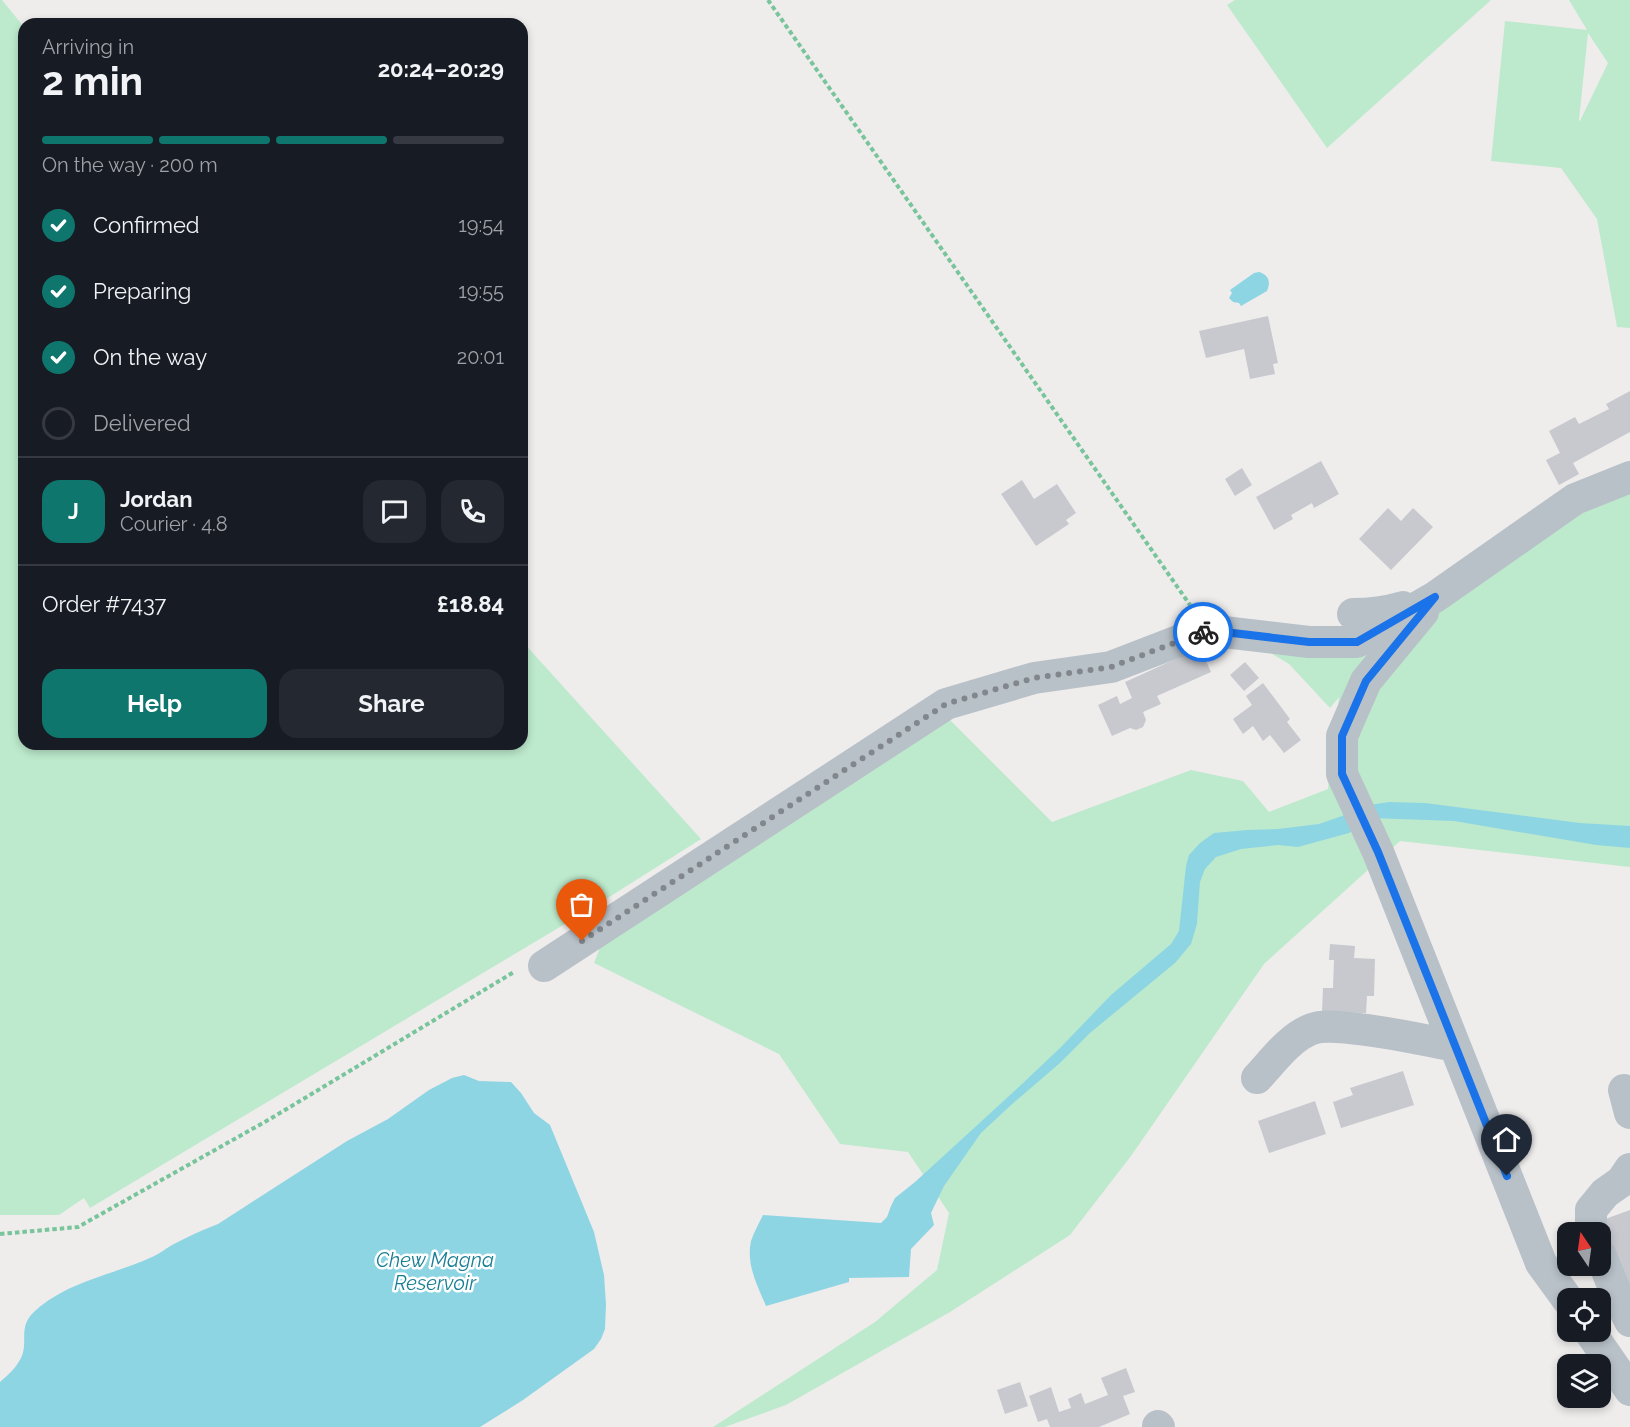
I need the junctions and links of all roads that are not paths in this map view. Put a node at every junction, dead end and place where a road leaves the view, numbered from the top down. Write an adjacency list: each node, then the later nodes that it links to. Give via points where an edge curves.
1 (1630, 477): 2 (street, via 1575,499)
2 (1435, 597): 3 (street, via 1389,611); 4 (street, via 1357,642 1309,642 1207,630 1111,667 1034,678 946,704); 5 (street, via 1366,681 1342,736 1342,774 1378,852)
3 (1353, 614)
4 (531, 968)
5 (1455, 1046): 6 (street, via 1383,1031 1313,1028 1298,1037); 10 (street, via 1541,1263)
6 (1257, 1078)
7 (1630, 1169): 8 (street, via 1591,1210)
8 (1591, 1222)
9 (1609, 1276): 11 (street)
10 (1559, 1288)
11 (1630, 1321)
12 (1597, 1342): 13 (street)
13 (1630, 1390)

